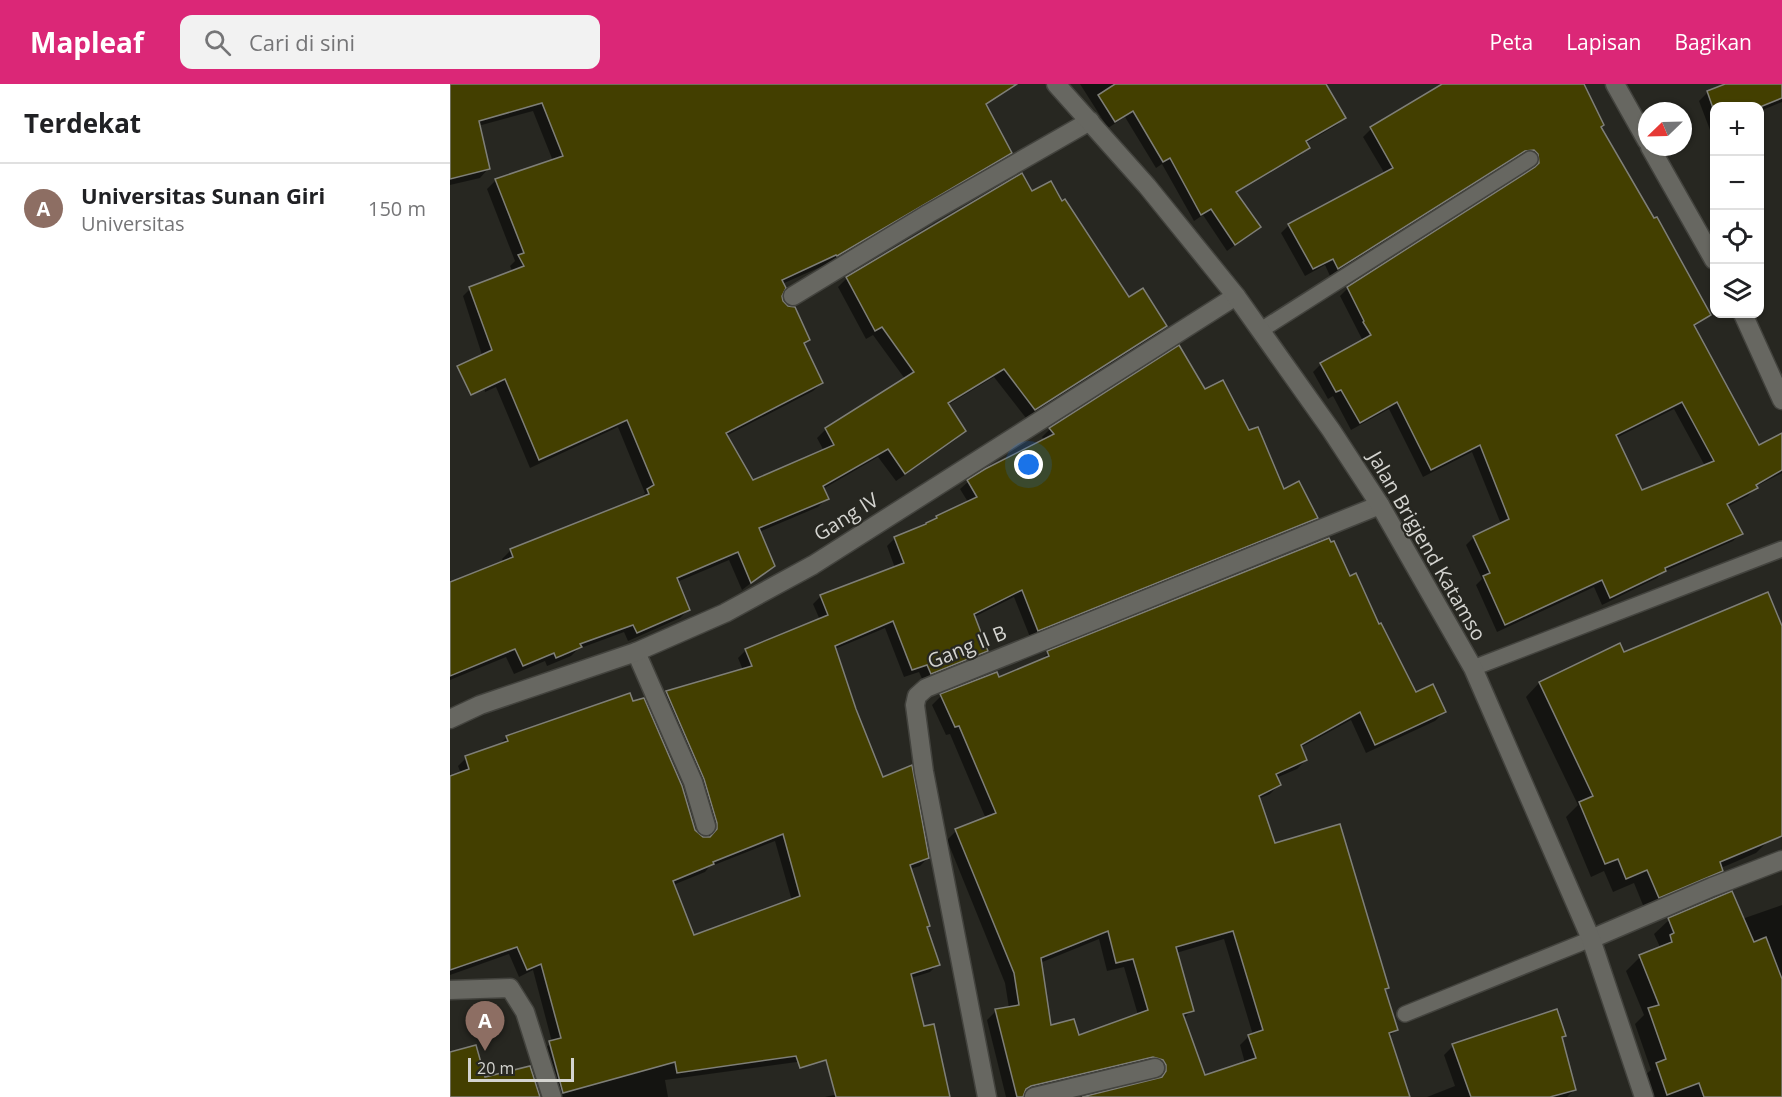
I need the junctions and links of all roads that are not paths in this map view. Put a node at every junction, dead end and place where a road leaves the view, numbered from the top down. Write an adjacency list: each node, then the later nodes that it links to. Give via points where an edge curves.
1 (1056, 84): 3 (street, Jalan Brigjend Katamso)
2 (1615, 84): 4 (street)
3 (1090, 121): 8 (street); 9 (street, Jalan Brigjend Katamso)
4 (1638, 125)
5 (1655, 156): 7 (street)
6 (1530, 159): 11 (lane)
7 (1710, 253)
8 (793, 296)
9 (1236, 296): 11 (street, Jalan Brigjend Katamso); 15 (street, Gang IV, via 813,565 725,613)
10 (1745, 318): 12 (street)
11 (1261, 330): 13 (street, Jalan Brigjend Katamso)
12 (1782, 400)
13 (1380, 505): 16 (street, Jalan Brigjend Katamso); 25 (street, Gang II B, via 926,688 917,696 924,772)
14 (1782, 549): 16 (lane)
15 (636, 652): 17 (street, Gang IV, via 480,705); 18 (street, via 693,782)
16 (1473, 668): 20 (street, Jalan Brigjend Katamso)
17 (450, 719)
18 (706, 826)
19 (1782, 860): 20 (street)
20 (1591, 939): 22 (lane); 27 (street, Jalan Brigjend Katamso)
21 (450, 990): 24 (street, via 510,988 525,1012)
22 (1405, 1014)
23 (1155, 1068): 26 (street)
24 (552, 1097)
25 (987, 1097)
26 (1034, 1097)
27 (1644, 1097)

